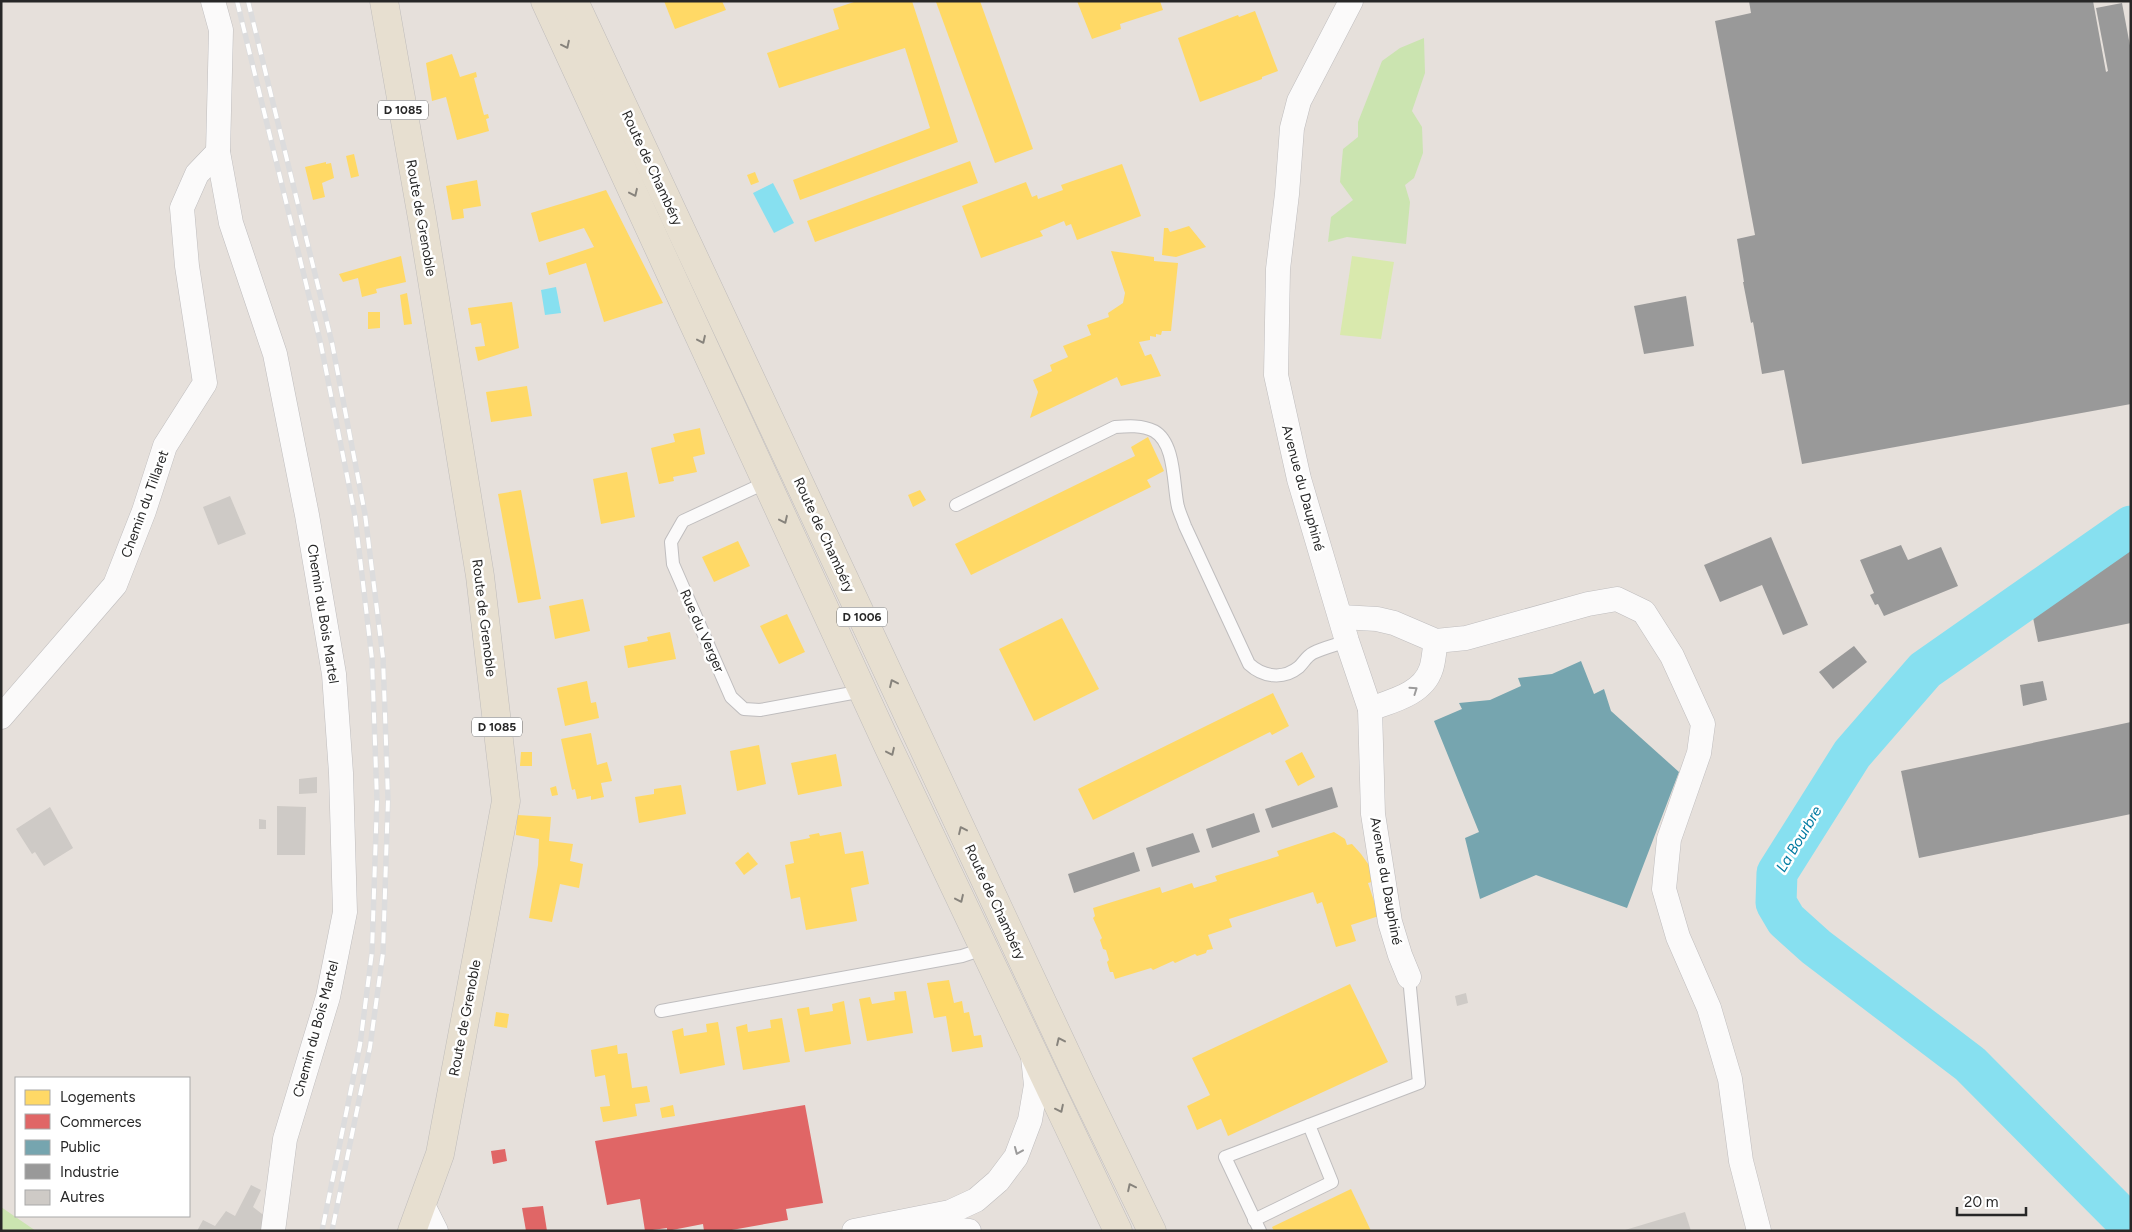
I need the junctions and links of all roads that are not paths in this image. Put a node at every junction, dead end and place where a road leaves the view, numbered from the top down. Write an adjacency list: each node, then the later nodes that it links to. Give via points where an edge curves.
1 (214, 1): 6 (street, Chemin du Bois Martel, via 221,30)
2 (384, 1): 20 (main road, Route de Grenoble / D 1085, via 480,576 506,801 440,1154)
3 (545, 1): 7 (main road, Route de Chambéry / D 1006, one-way to 7)
4 (574, 1): 29 (main road, Route de Chambéry / D 1006, one-way to 4)
5 (1351, 1): 9 (street, Avenue du Dauphiné, via 1299,101 1292,128 1276,320 1276,375 1288,434)
6 (218, 152): 14 (street, Chemin du Tillaret, via 197,174 182,208 187,266 205,383 165,446 115,585); 23 (street, Chemin du Bois Martel, via 231,223 277,363 334,674 341,773 345,912 328,997 285,1139)
7 (767, 482): 12 (main road, Route de Chambéry / D 1006, one-way to 12); 12 (lane, Rue du Verger, via 683,522 671,542 673,564 731,697 744,710 760,710)
8 (956, 505): 10 (lane, via 1115,427 1144,427 1156,432 1173,463 1178,506 1185,526 1249,664 1258,672 1282,674 1297,668 1312,654)
9 (1341, 617): 10 (street, Avenue du Dauphiné); 11 (street, via 1394,623)
10 (1347, 641): 13 (street, Avenue du Dauphiné)
11 (1436, 641): 13 (street, one-way to 11, via 1406,696 1421,686 1431,670); 30 (street, via 1466,638 1617,599 1644,612 1672,656 1703,724 1699,753 1669,839 1664,889 1678,938 1710,1008 1730,1079 1741,1161)
12 (863, 692): 15 (main road, Route de Chambéry / D 1006, one-way to 15)
13 (1370, 709): 16 (street, Avenue du Dauphiné, via 1373,814 1390,922)
14 (1, 717)
15 (984, 949): 17 (lane, via 962,956); 18 (main road, Route de Chambéry / D 1006)
16 (1409, 977): 19 (lane, via 1419,1083)
17 (661, 1011)
18 (1032, 1052): 21 (street, one-way to 21, via 1036,1085 1030,1120 1016,1157 998,1180 976,1200 950,1212); 28 (main road, Route de Chambéry / D 1006, one-way to 28)
19 (1309, 1125): 22 (lane, via 1332,1182); 22 (lane, via 1225,1157)
20 (422, 1203): 24 (main road, Route de Grenoble / D 1085); 25 (street)
21 (894, 1223): 26 (street); 27 (street)
22 (1257, 1225)
23 (273, 1231)
24 (412, 1231)
25 (436, 1231)
26 (854, 1231)
27 (968, 1231)
28 (1118, 1231)
29 (1152, 1231)
30 (1759, 1231)

